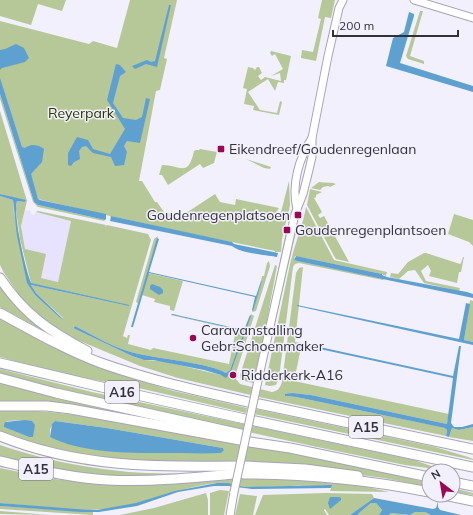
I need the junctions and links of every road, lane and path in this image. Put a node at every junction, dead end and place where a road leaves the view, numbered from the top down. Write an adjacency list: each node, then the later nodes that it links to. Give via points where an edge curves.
1 (343, 0): 3 (street)
2 (414, 0): 4 (street)
3 (339, 4): 5 (street)
4 (473, 18)
5 (312, 138): 6 (street); 7 (street)
6 (300, 163): 7 (street); 8 (street)
7 (310, 167): 9 (street)
8 (296, 183): 9 (street); 10 (street, via 294,195)
9 (305, 187): 10 (street)
10 (297, 208): 33 (street, bridge)
11 (0, 278): 14 (highway, via 20,304 58,336)
12 (0, 314): 14 (highway, via 62,346)
13 (0, 363): 19 (highway, A16)
14 (121, 369): 16 (highway)
15 (0, 378): 18 (highway, A16, via 241,437 71,408)
16 (248, 402)
17 (258, 404): 23 (highway, A15)
18 (0, 406)
19 (245, 418)
20 (255, 421): 25 (highway)
21 (0, 436): 24 (highway, A15, via 37,450 102,463 233,470 156,480 106,480 50,472)
22 (251, 439): 27 (highway)
23 (473, 449)
24 (0, 461)
25 (473, 467)
26 (245, 470): 30 (highway)
27 (421, 475)
28 (461, 484): 29 (highway)
29 (473, 486)
30 (421, 490)
31 (461, 499): 32 (highway)
32 (473, 501)
33 (230, 515)

